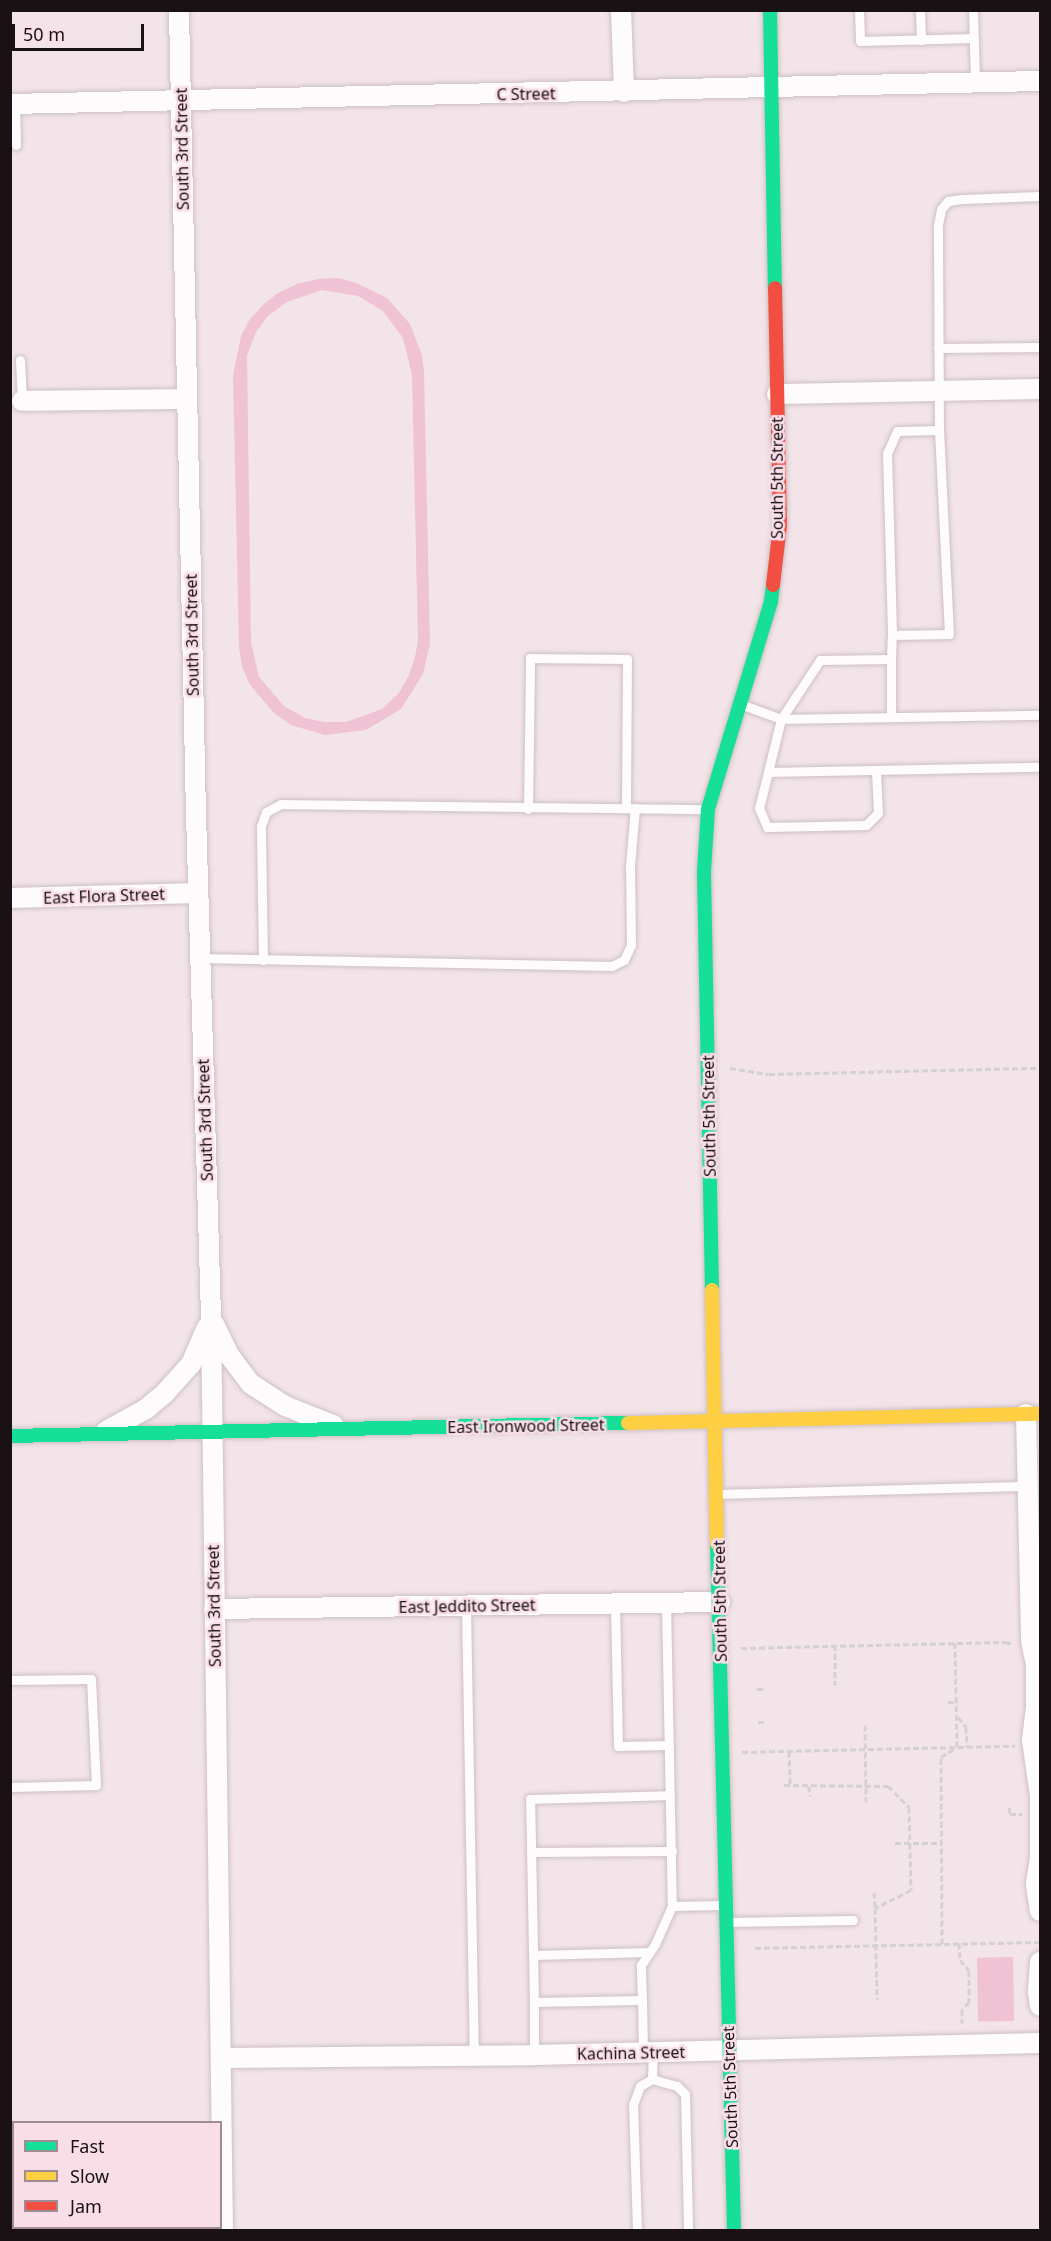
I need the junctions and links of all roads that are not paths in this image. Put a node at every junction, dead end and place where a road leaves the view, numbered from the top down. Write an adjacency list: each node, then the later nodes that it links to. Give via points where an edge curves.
1 (179, 10): 13 (street, South 3rd Street)
2 (621, 10): 12 (street)
3 (770, 10): 11 (street, South 5th Street)
4 (859, 10): 8 (lane, via 860,41)
5 (920, 10): 8 (lane)
6 (974, 10): 7 (lane)
7 (974, 38): 8 (lane); 10 (lane)
8 (921, 40)
9 (1041, 81): 10 (street, C Street)
10 (975, 83): 11 (street, C Street)
11 (772, 89): 12 (street, C Street); 22 (street, South 5th Street)
12 (624, 92): 13 (street, C Street)
13 (182, 101): 14 (street, C Street); 23 (street, South 3rd Street)
14 (13, 104): 15 (lane)
15 (16, 145)
16 (1041, 196): 18 (lane, via 962,199 948,201 941,209)
17 (1041, 347): 18 (lane)
18 (938, 348): 21 (lane)
19 (20, 360): 24 (lane)
20 (1041, 389): 21 (street)
21 (939, 391): 22 (street); 25 (lane)
22 (777, 394): 28 (street, South 5th Street, via 780,525 771,601)
23 (186, 399): 24 (street); 38 (street, South 3rd Street)
24 (22, 402)
25 (939, 430): 26 (lane, via 897,431 887,453); 26 (lane, via 949,634)
26 (892, 635): 27 (lane)
27 (891, 659): 30 (lane); 31 (lane, via 820,660)
28 (741, 704): 31 (lane); 37 (street, South 5th Street)
29 (1041, 715): 30 (lane)
30 (891, 717): 31 (lane)
31 (782, 719): 34 (lane)
32 (1041, 767): 33 (lane)
33 (876, 770): 34 (lane); 34 (lane, via 878,813 866,825 767,828 759,808)
34 (768, 772)
35 (630, 808): 36 (lane); 36 (lane, via 627,659 530,658); 37 (lane); 41 (lane, via 631,945 624,960 612,966)
36 (528, 809): 41 (lane, via 280,804 266,812 261,826)
37 (708, 809): 44 (street, South 5th Street, via 704,871)
38 (198, 893): 39 (street, East Flora Street); 40 (street, South 3rd Street)
39 (10, 898)
40 (200, 958): 41 (lane); 42 (street, South 3rd Street)
41 (262, 960)
42 (211, 1316): 45 (street, via 229,1355 251,1384 285,1406); 46 (street, South 3rd Street); 47 (street, via 201,1347 178,1380 146,1409)
43 (1033, 1414): 44 (street, East Ironwood Street); 49 (street)
44 (715, 1422): 45 (street, East Ironwood Street); 50 (street, South 5th Street)
45 (347, 1430): 46 (street, East Ironwood Street)
46 (212, 1432): 47 (street, East Ironwood Street); 55 (street, South 3rd Street)
47 (98, 1435): 48 (street, East Ironwood Street)
48 (10, 1436)
49 (1027, 1486): 50 (lane); 64 (street, via 1029,1591 1036,1665 1033,1745 1040,1796 1036,1884)
50 (717, 1494): 52 (street, South 5th Street)
51 (666, 1602): 52 (street, East Jeddito Street); 53 (street, East Jeddito Street); 57 (lane)
52 (720, 1602): 62 (street, South 5th Street)
53 (615, 1603): 54 (street, East Jeddito Street); 57 (lane, via 618,1746)
54 (466, 1606): 55 (street, East Jeddito Street); 76 (lane)
55 (214, 1610): 78 (street, South 3rd Street)
56 (10, 1680): 58 (lane, via 91,1679 96,1785)
57 (669, 1745): 59 (lane)
58 (10, 1787)
59 (670, 1795): 60 (lane); 61 (lane, via 530,1799)
60 (672, 1851): 61 (lane); 63 (lane)
61 (531, 1852): 68 (lane)
62 (724, 1905): 63 (lane); 66 (street, South 5th Street)
63 (672, 1906): 67 (lane)
64 (1041, 1911)
65 (854, 1920): 66 (lane)
66 (725, 1922): 74 (street, South 5th Street)
67 (650, 1952): 68 (lane); 70 (lane, via 641,1965)
68 (533, 1955): 71 (lane)
69 (1041, 1962): 72 (street)
70 (642, 2000): 71 (lane); 75 (lane)
71 (534, 2002): 77 (lane)
72 (1041, 2006)
73 (1041, 2043): 74 (street, Kachina Street)
74 (729, 2051): 75 (street, Kachina Street); 85 (street, South 5th Street)
75 (648, 2053): 77 (street, Kachina Street); 79 (lane)
76 (474, 2055): 77 (street, Kachina Street); 78 (street, Kachina Street)
77 (534, 2055)
78 (221, 2058): 80 (street, South 3rd Street)
79 (652, 2079): 83 (lane, via 640,2086 633,2105); 84 (lane, via 677,2086 685,2094)
80 (222, 2121)
81 (222, 2144): 82 (street, South 3rd Street)
82 (223, 2230)
83 (637, 2230)
84 (688, 2230)
85 (734, 2230)

